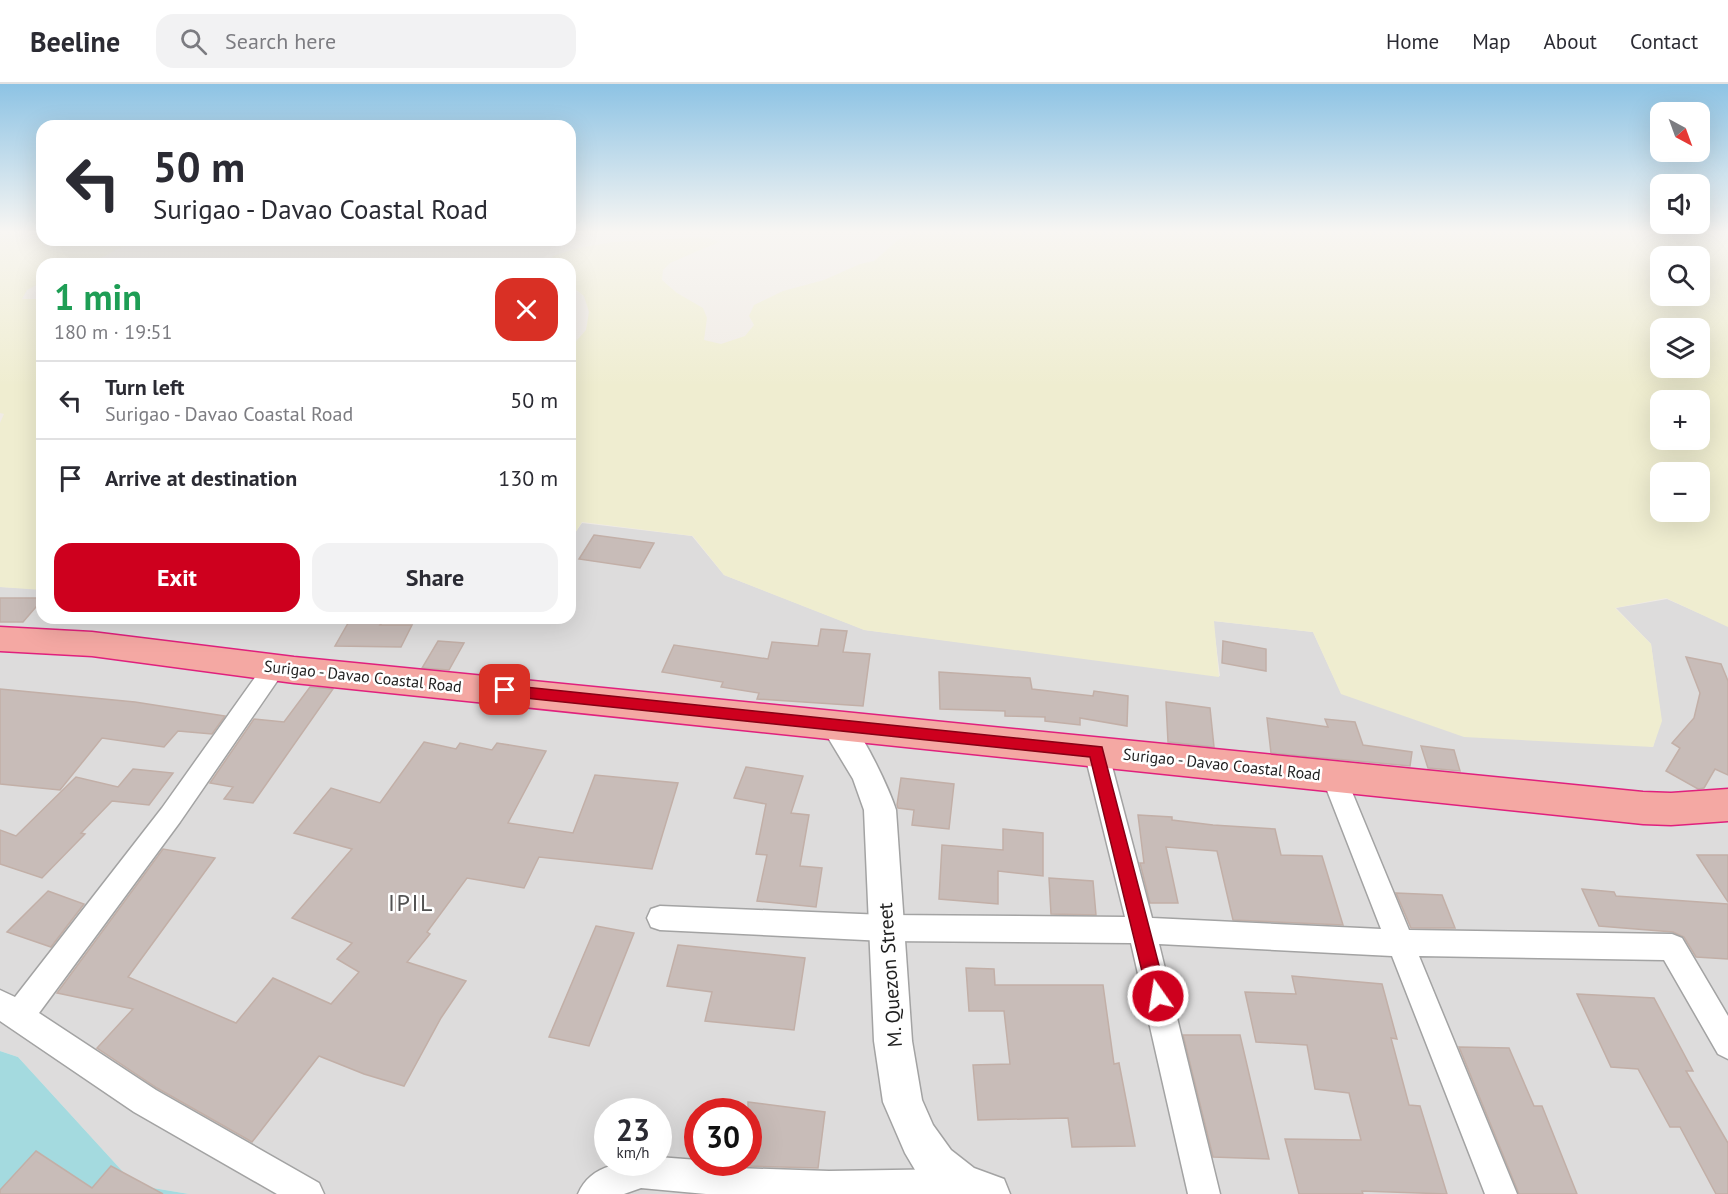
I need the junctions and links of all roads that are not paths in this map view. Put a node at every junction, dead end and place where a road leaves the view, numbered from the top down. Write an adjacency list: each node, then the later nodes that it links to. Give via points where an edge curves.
1 (0, 639): 2 (highway, Surigao - Davao Coastal Road, via 92,644)
2 (274, 668): 3 (highway, Surigao - Davao Coastal Road); 11 (street, via 177,807)
3 (836, 726): 4 (highway, Surigao - Davao Coastal Road); 8 (street, M. Quezon Street, via 875,789 880,810)
4 (1096, 752): 5 (highway, Surigao - Davao Coastal Road); 9 (street)
5 (1333, 775): 6 (highway, Surigao - Davao Coastal Road, via 1643,808); 10 (street)
6 (1728, 805)
7 (660, 918): 8 (street)
8 (885, 928): 9 (street); 13 (street, M. Quezon Street, via 893,1041 903,1102 918,1139 936,1165)
9 (1142, 930): 10 (street); 16 (street)
10 (1401, 943): 12 (street, via 1672,947); 17 (street)
11 (9, 1010): 14 (street, via 145,1101)
12 (1728, 1044)
13 (976, 1190): 15 (street, via 735,1184 692,1175 641,1172 621,1177)
14 (308, 1194)
15 (594, 1194)
16 (1204, 1194)
17 (1501, 1194)

